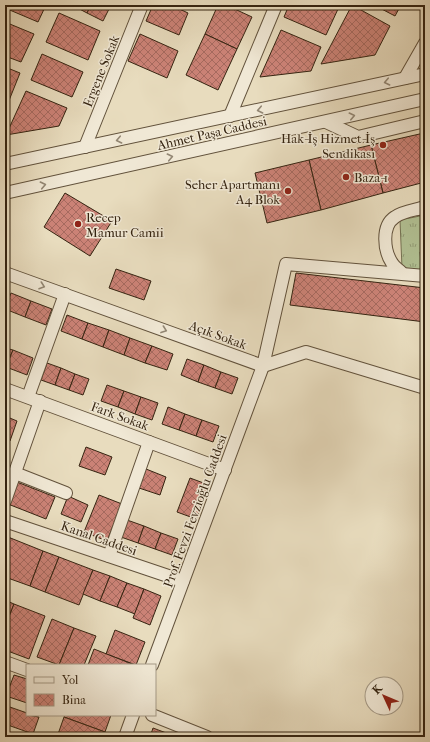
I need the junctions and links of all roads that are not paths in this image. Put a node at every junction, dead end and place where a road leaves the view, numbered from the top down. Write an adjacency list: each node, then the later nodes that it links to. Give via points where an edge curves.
1 (142, 5): 10 (street, Ergene Sokak)
2 (276, 5): 7 (street)
3 (425, 43): 5 (street)
4 (425, 74): 5 (street, Ahmet Paşa Caddesi)
5 (405, 78): 7 (street, Ahmet Paşa Caddesi, one-way to 7)
6 (425, 99): 9 (street, Ahmet Paşa Caddesi, one-way to 6)
7 (230, 116): 10 (street, Ahmet Paşa Caddesi, one-way to 10)
8 (425, 121): 9 (street, via 358,137)
9 (326, 122): 12 (street, Ahmet Paşa Caddesi, one-way to 9)
10 (86, 147): 11 (street, Ahmet Paşa Caddesi)
11 (5, 164)
12 (5, 193)
13 (425, 207): 14 (street, via 396,215 387,227 385,240 389,258 392,265)
14 (401, 272): 16 (street); 18 (street, Prof. Fevzi Fevzioğlu Caddesi, via 286,264)
15 (5, 273): 17 (street, Açık Sokak, one-way to 17)
16 (425, 276)
17 (65, 294): 18 (street, Açık Sokak, one-way to 18); 21 (street)
18 (263, 366): 19 (street, via 306,352); 24 (street, Prof. Fevzi Fevzioğlu Caddesi)
19 (425, 388)
20 (5, 389): 21 (street, Fark Sokak)
21 (28, 397): 22 (street, Fark Sokak)
22 (40, 401): 23 (street, Fark Sokak); 25 (street)
23 (149, 442): 24 (street, Fark Sokak); 29 (street)
24 (225, 470): 30 (street, Prof. Fevzi Fevzioğlu Caddesi)
25 (15, 473): 26 (street); 27 (street)
26 (66, 493)
27 (5, 501)
28 (5, 521): 29 (street, Kanal Caddesi)
29 (109, 556): 30 (street, Kanal Caddesi)
30 (183, 582): 32 (street, Prof. Fevzi Fevzioğlu Caddesi)
31 (5, 662): 33 (street)
32 (152, 664)
33 (26, 670)
34 (133, 716): 36 (street)
35 (154, 716): 37 (street)
36 (125, 737)
37 (207, 737)

